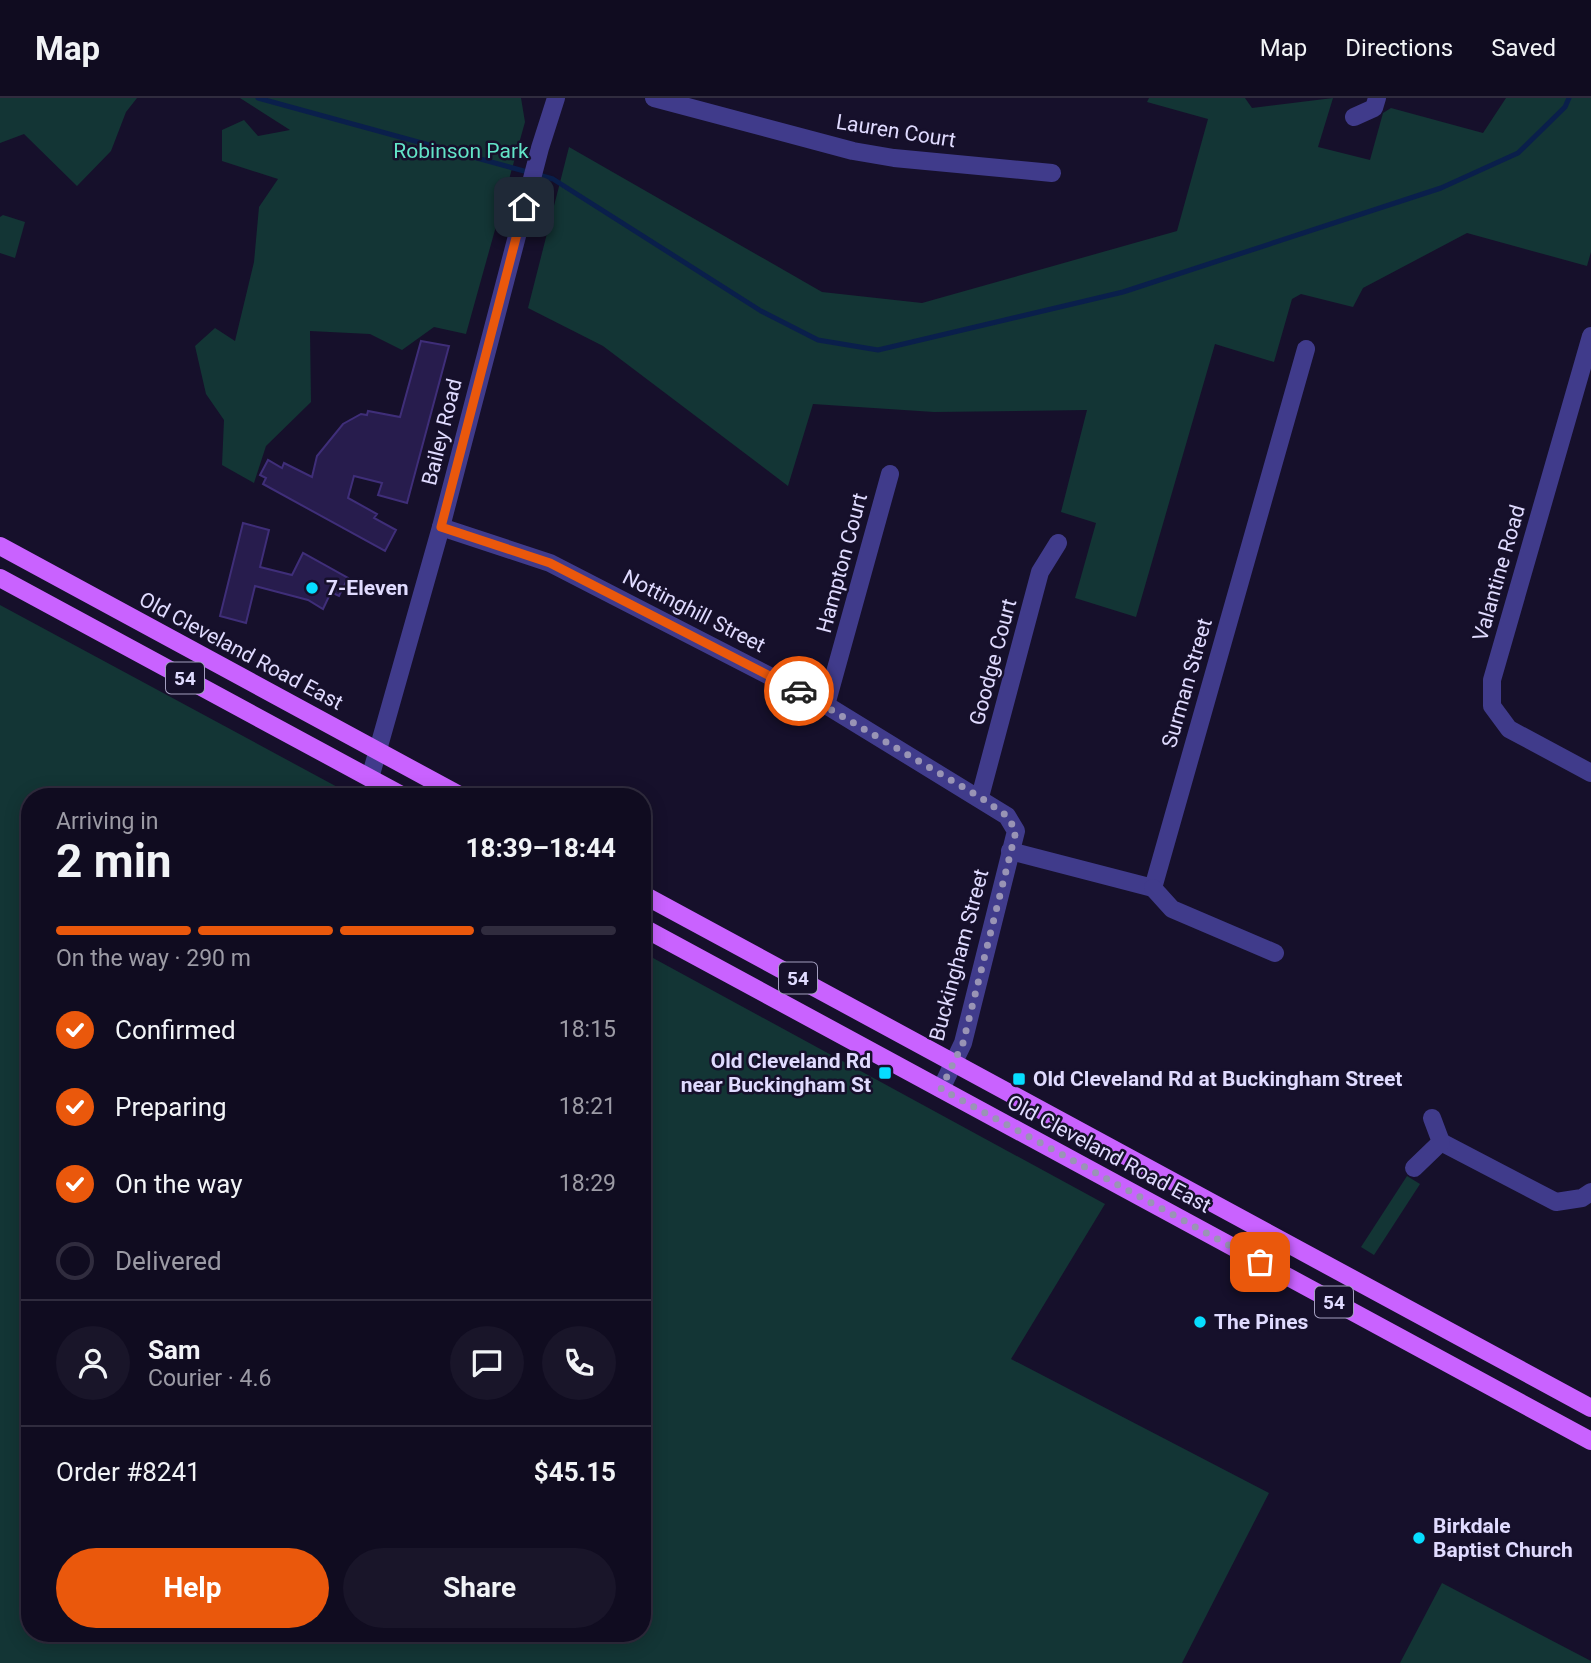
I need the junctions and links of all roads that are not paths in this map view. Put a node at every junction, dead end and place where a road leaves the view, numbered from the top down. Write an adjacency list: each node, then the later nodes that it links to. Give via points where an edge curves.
1 (556, 98): 9 (street, Bailey Road)
2 (654, 98): 5 (street, Lauren Court, via 853,151)
3 (1377, 98): 4 (street, via 1374,108)
4 (1354, 117)
5 (1052, 173)
6 (1591, 336): 15 (street, Valantine Road, via 1492,680 1492,706 1509,729)
7 (1306, 349): 22 (street, Surman Street)
8 (890, 474): 13 (street, Hampton Court)
9 (441, 527): 13 (street, Nottinghill Street, via 550,563); 14 (street, Bailey Road)
10 (1058, 543): 19 (street, Goodge Court, via 1041,572)
11 (0, 546): 14 (main road, Old Cleveland Road East / 54)
12 (0, 578): 16 (main road, 54)
13 (826, 705): 19 (street, Nottinghill Street)
14 (378, 751): 16 (street, Bailey Road); 18 (main road, Old Cleveland Road East / 54)
15 (1591, 773)
16 (370, 778): 17 (main road, 54)
17 (388, 788)
18 (446, 788)
19 (980, 797): 20 (street, Nottinghill Street, via 1007,816)
20 (1016, 831): 21 (street, Buckingham Street)
21 (1010, 850): 22 (street); 26 (street, Buckingham Street, via 963,1043)
22 (1153, 888): 25 (street, via 1172,909)
23 (651, 899): 26 (main road, Old Cleveland Road East / 54)
24 (651, 932): 27 (main road, Old Cleveland Road East / 54)
25 (1275, 953)
26 (954, 1062): 27 (street, Buckingham Street); 32 (main road, Old Cleveland Road East / 54)
27 (941, 1089): 33 (main road, Old Cleveland Road East / 54)
28 (1432, 1118): 29 (street)
29 (1441, 1142): 30 (street); 31 (street, via 1556,1202)
30 (1414, 1168)
31 (1591, 1192)
32 (1591, 1408)
33 (1591, 1441)

